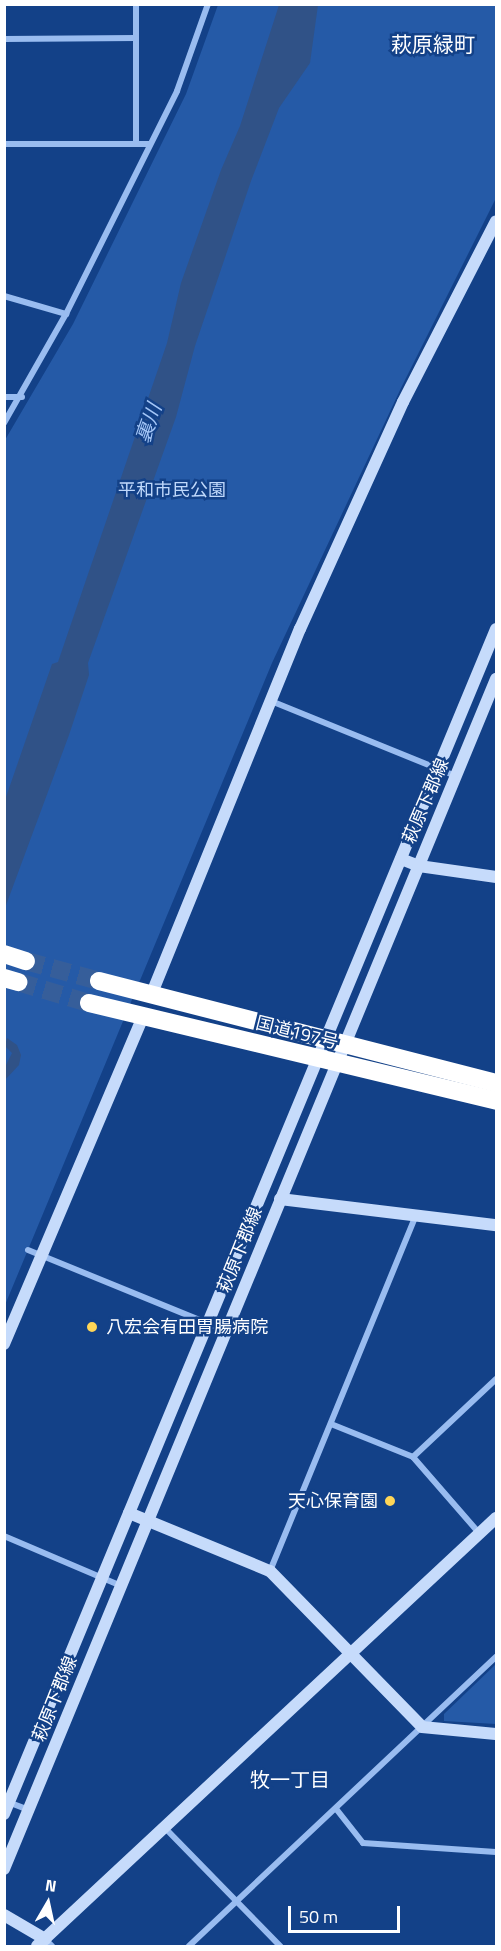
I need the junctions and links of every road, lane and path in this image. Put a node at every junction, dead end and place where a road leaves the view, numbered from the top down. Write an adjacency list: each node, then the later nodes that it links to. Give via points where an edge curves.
1 (136, 4): 3 (street)
2 (208, 4): 7 (street, via 177,91)
3 (136, 38): 4 (street); 6 (street)
4 (4, 39)
5 (4, 144): 6 (street)
6 (136, 144): 7 (street)
7 (150, 144): 10 (street)
8 (496, 221): 16 (street, via 403,402)
9 (4, 296): 10 (street)
10 (66, 314): 12 (street)
11 (4, 397): 12 (street)
12 (22, 397): 13 (street)
13 (4, 423)
14 (496, 629): 17 (street, 萩原下郡線)
15 (496, 679): 18 (street, 萩原下郡線)
16 (271, 701): 17 (street); 25 (street)
17 (438, 769): 18 (street); 19 (street, 萩原下郡線)
18 (456, 776): 20 (street, 萩原下郡線)
19 (401, 859): 20 (street); 28 (street, 萩原下郡線)
20 (419, 866): 21 (street); 29 (street, 萩原下郡線)
21 (496, 877)
22 (4, 954): 23 (highway)
23 (26, 961)
24 (99, 981): 25 (highway, 国道197号)
25 (152, 993): 28 (highway, 国道197号)
26 (89, 1003): 27 (highway, 国道197号)
27 (143, 1016): 30 (highway, 国道197号); 38 (street)
28 (326, 1039): 29 (highway, 国道197号); 30 (street, 萩原下郡線)
29 (345, 1043): 31 (street, 萩原下郡線); 32 (highway, 国道197号)
30 (317, 1061): 31 (highway, 国道197号); 39 (street, 萩原下郡線)
31 (337, 1065): 33 (highway, 国道197号); 34 (street, 萩原下郡線)
32 (496, 1083)
33 (496, 1101)
34 (280, 1199): 35 (street); 40 (street, 萩原下郡線)
35 (416, 1215): 36 (street); 43 (street)
36 (496, 1225)
37 (28, 1250): 38 (street)
38 (41, 1255): 39 (street); 41 (street)
39 (208, 1323): 40 (street); 45 (street, 萩原下郡線)
40 (226, 1331): 47 (street, 萩原下郡線)
41 (4, 1344)
42 (496, 1378): 44 (street)
43 (331, 1424): 44 (street); 50 (street)
44 (413, 1457): 48 (street)
45 (129, 1513): 47 (street); 51 (street, 萩原下郡線)
46 (496, 1518): 48 (street)
47 (148, 1521): 50 (street); 52 (street, 萩原下郡線)
48 (480, 1534): 53 (street)
49 (4, 1536): 51 (street)
50 (270, 1571): 53 (street)
51 (103, 1578): 52 (street); 57 (street, 萩原下郡線)
52 (121, 1586): 58 (street, 萩原下郡線)
53 (351, 1654): 55 (street); 60 (street)
54 (496, 1657): 55 (street)
55 (422, 1727): 56 (street); 59 (street)
56 (496, 1734)
57 (6, 1806): 58 (street)
58 (29, 1810): 62 (street, 萩原下郡線)
59 (336, 1810): 61 (street, via 363,1843); 63 (street)
60 (165, 1828): 63 (street); 65 (street)
61 (496, 1852)
62 (4, 1869)
63 (235, 1904): 66 (street); 67 (street)
64 (4, 1916): 65 (street)
65 (45, 1944)
66 (189, 1947)
67 (280, 1947)

